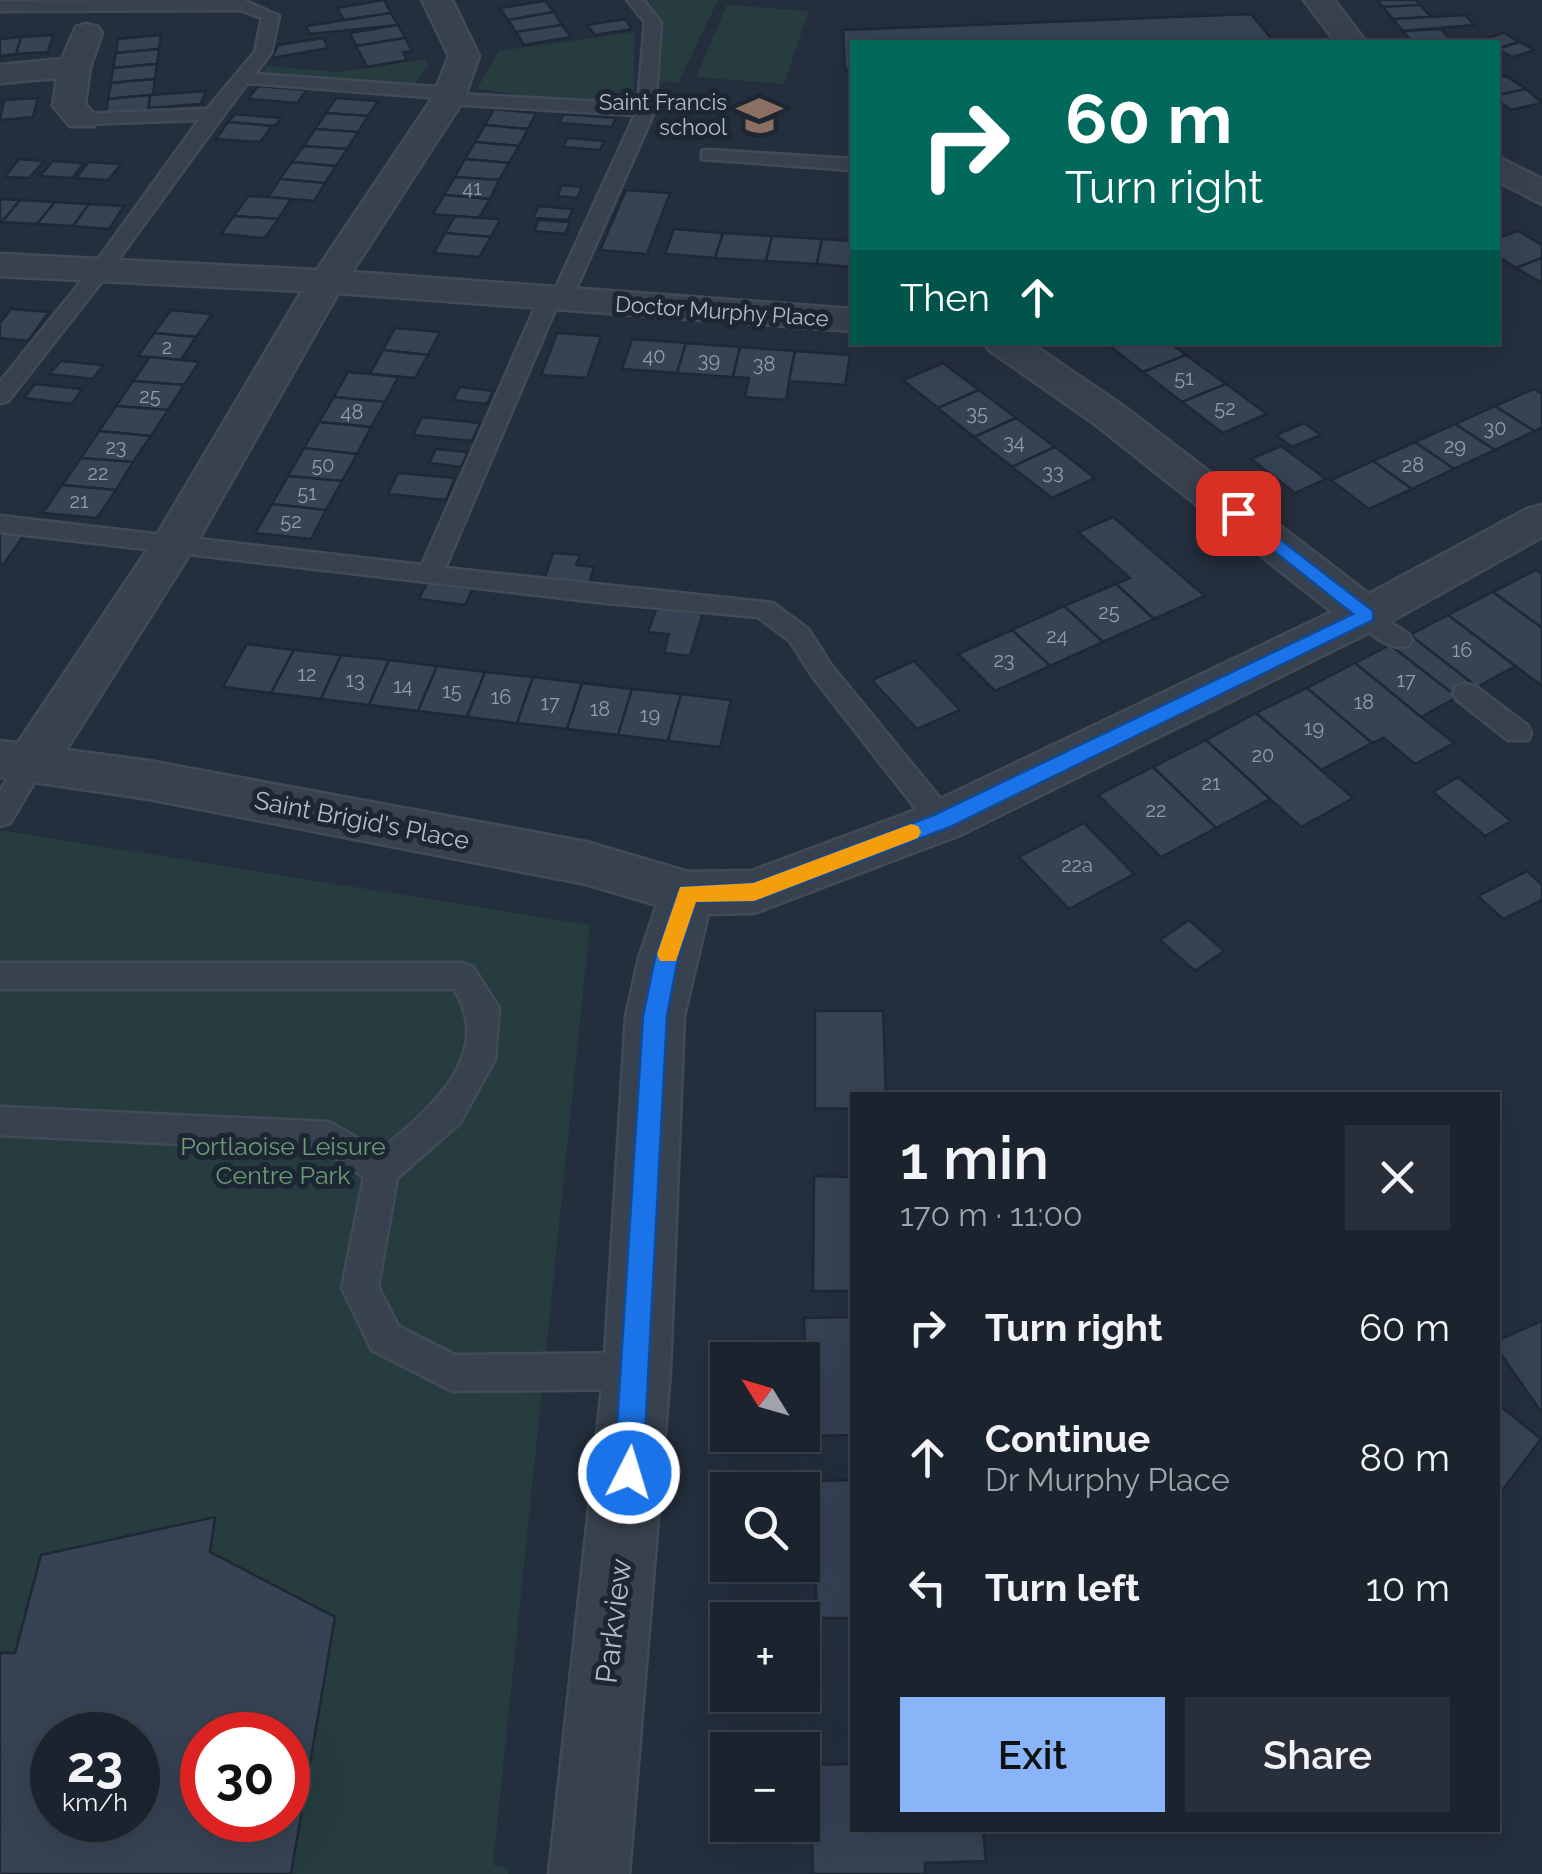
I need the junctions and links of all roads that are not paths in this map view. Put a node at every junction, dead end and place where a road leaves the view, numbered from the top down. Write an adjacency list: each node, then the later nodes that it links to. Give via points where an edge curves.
1 (437, 0): 10 (street, via 464,56)
2 (634, 0): 11 (lane, via 653,22)
3 (1320, 0): 6 (street)
4 (0, 6): 9 (lane, via 243,5 271,16 262,53)
5 (88, 33): 7 (street)
6 (1350, 40)
7 (74, 66): 8 (street); 13 (street, via 70,106)
8 (0, 74)
9 (244, 78): 10 (lane); 12 (lane)
10 (449, 96): 11 (lane); 20 (street)
11 (646, 110): 21 (lane)
12 (212, 114): 13 (lane); 19 (lane)
13 (82, 119)
14 (708, 154): 15 (lane)
15 (850, 166)
16 (1501, 173): 17 (street)
17 (1542, 194)
18 (0, 265): 19 (street)
19 (98, 272): 20 (street); 24 (lane)
20 (326, 282): 21 (street); 27 (street)
21 (567, 300): 22 (street, Doctor Murphy Place); 28 (lane)
22 (850, 320)
23 (1008, 345): 29 (street)
24 (0, 396)
25 (1542, 518): 29 (street, via 1416,586)
26 (0, 524): 27 (lane)
27 (174, 544): 28 (lane); 32 (street)
28 (431, 572): 34 (lane, via 764,610 799,635)
29 (1383, 628): 34 (street, via 1307,644)
30 (1466, 692): 31 (lane)
31 (1518, 733)
32 (16, 761): 33 (lane); 35 (street, Saint Brigid's Place, via 586,862)
33 (0, 815)
34 (942, 821): 35 (street, via 754,892)
35 (688, 893): 39 (street, Parkview, via 655,1016)
36 (0, 976): 38 (lane, via 462,976 483,1008 479,1059 448,1113)
37 (0, 1121): 38 (lane, via 329,1137)
38 (382, 1170): 39 (lane, via 360,1288 385,1338 452,1373)
39 (637, 1370): 40 (street, Parkview)
40 (589, 1874)

